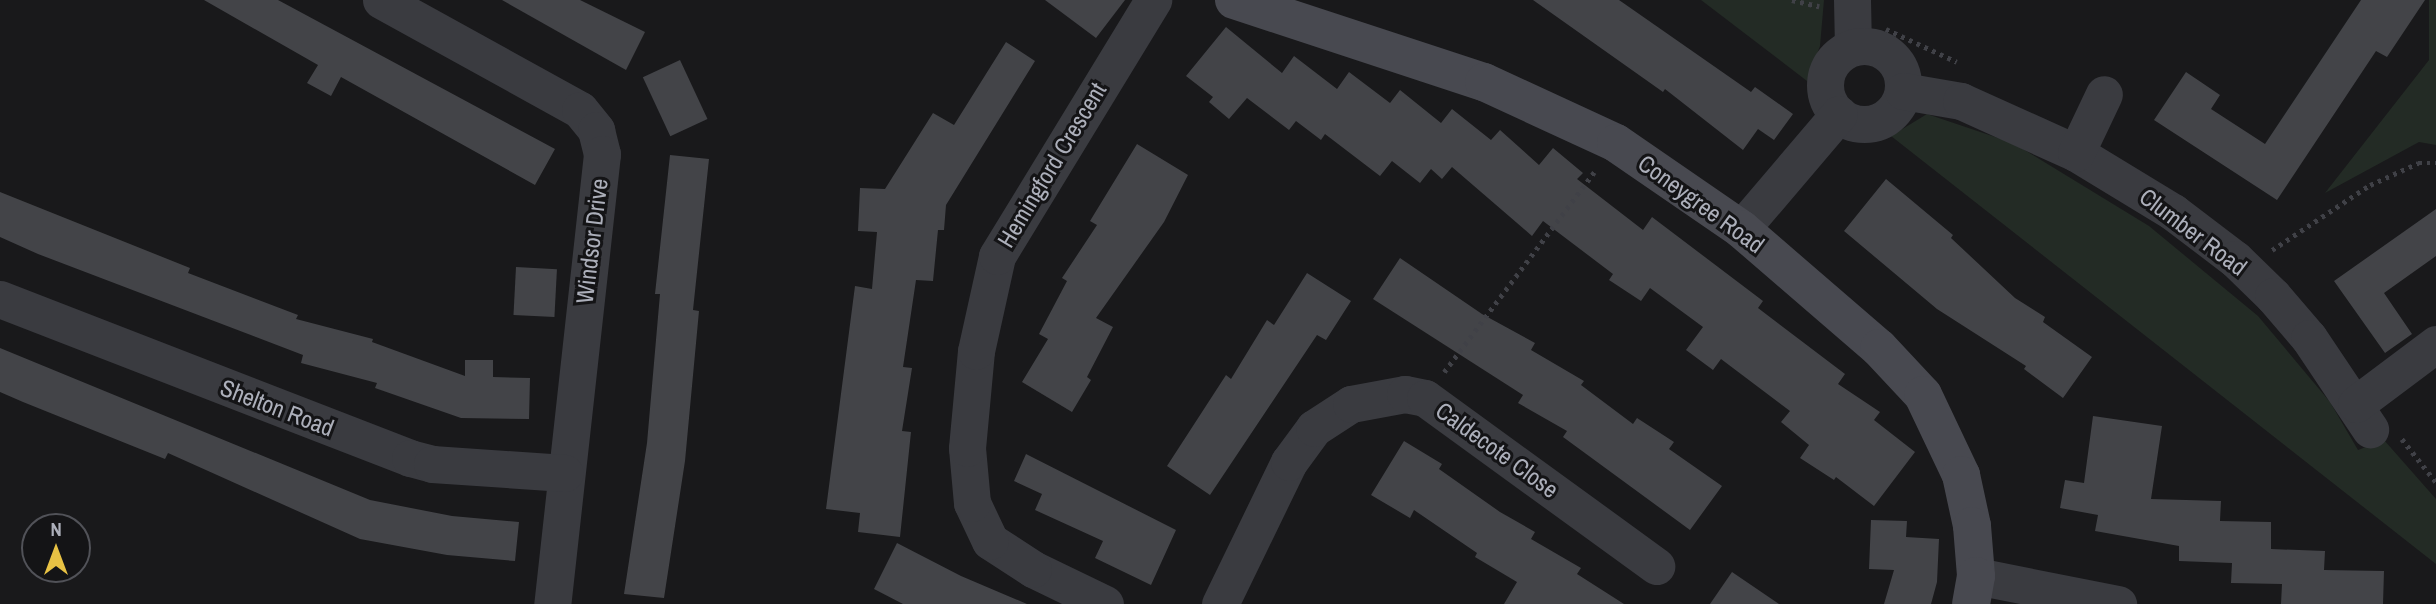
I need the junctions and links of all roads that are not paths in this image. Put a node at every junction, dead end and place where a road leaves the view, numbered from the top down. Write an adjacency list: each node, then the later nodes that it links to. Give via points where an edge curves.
1 (382, 0): 13 (street, Windsor Drive, via 580,110 596,130 603,154)
2 (1153, 0): 17 (street, Hemingford Crescent, via 997,256 976,351 967,448 972,503 990,541 1032,569)
3 (1234, 0): 10 (street, Coneygree Road, via 1484,82 1616,143)
4 (1852, 0): 5 (street)
5 (1853, 47): 6 (street, via 1867,46 1888,55 1899,70); 8 (street, via 1826,71 1826,95)
6 (1903, 91): 8 (street, via 1894,109 1873,122); 9 (street, Clumber Road, via 1961,101)
7 (2104, 94): 9 (street)
8 (1839, 114): 10 (street)
9 (2076, 153): 12 (street, Clumber Road, via 2174,212 2235,259 2309,338 2363,417)
10 (1741, 229): 15 (street, Coneygree Road, via 1879,348 1923,395 1961,475 1972,526)
11 (0, 299): 13 (street, Shelton Road, via 410,458 432,464)
12 (2436, 344)
13 (565, 473): 16 (street, Windsor Drive)
14 (1656, 566): 18 (street, Caldecote Close, via 1425,398 1405,394 1351,404 1314,428 1289,462)
15 (1973, 590): 19 (street)
16 (552, 604)
17 (1105, 604)
18 (1220, 604)
19 (2118, 604)

